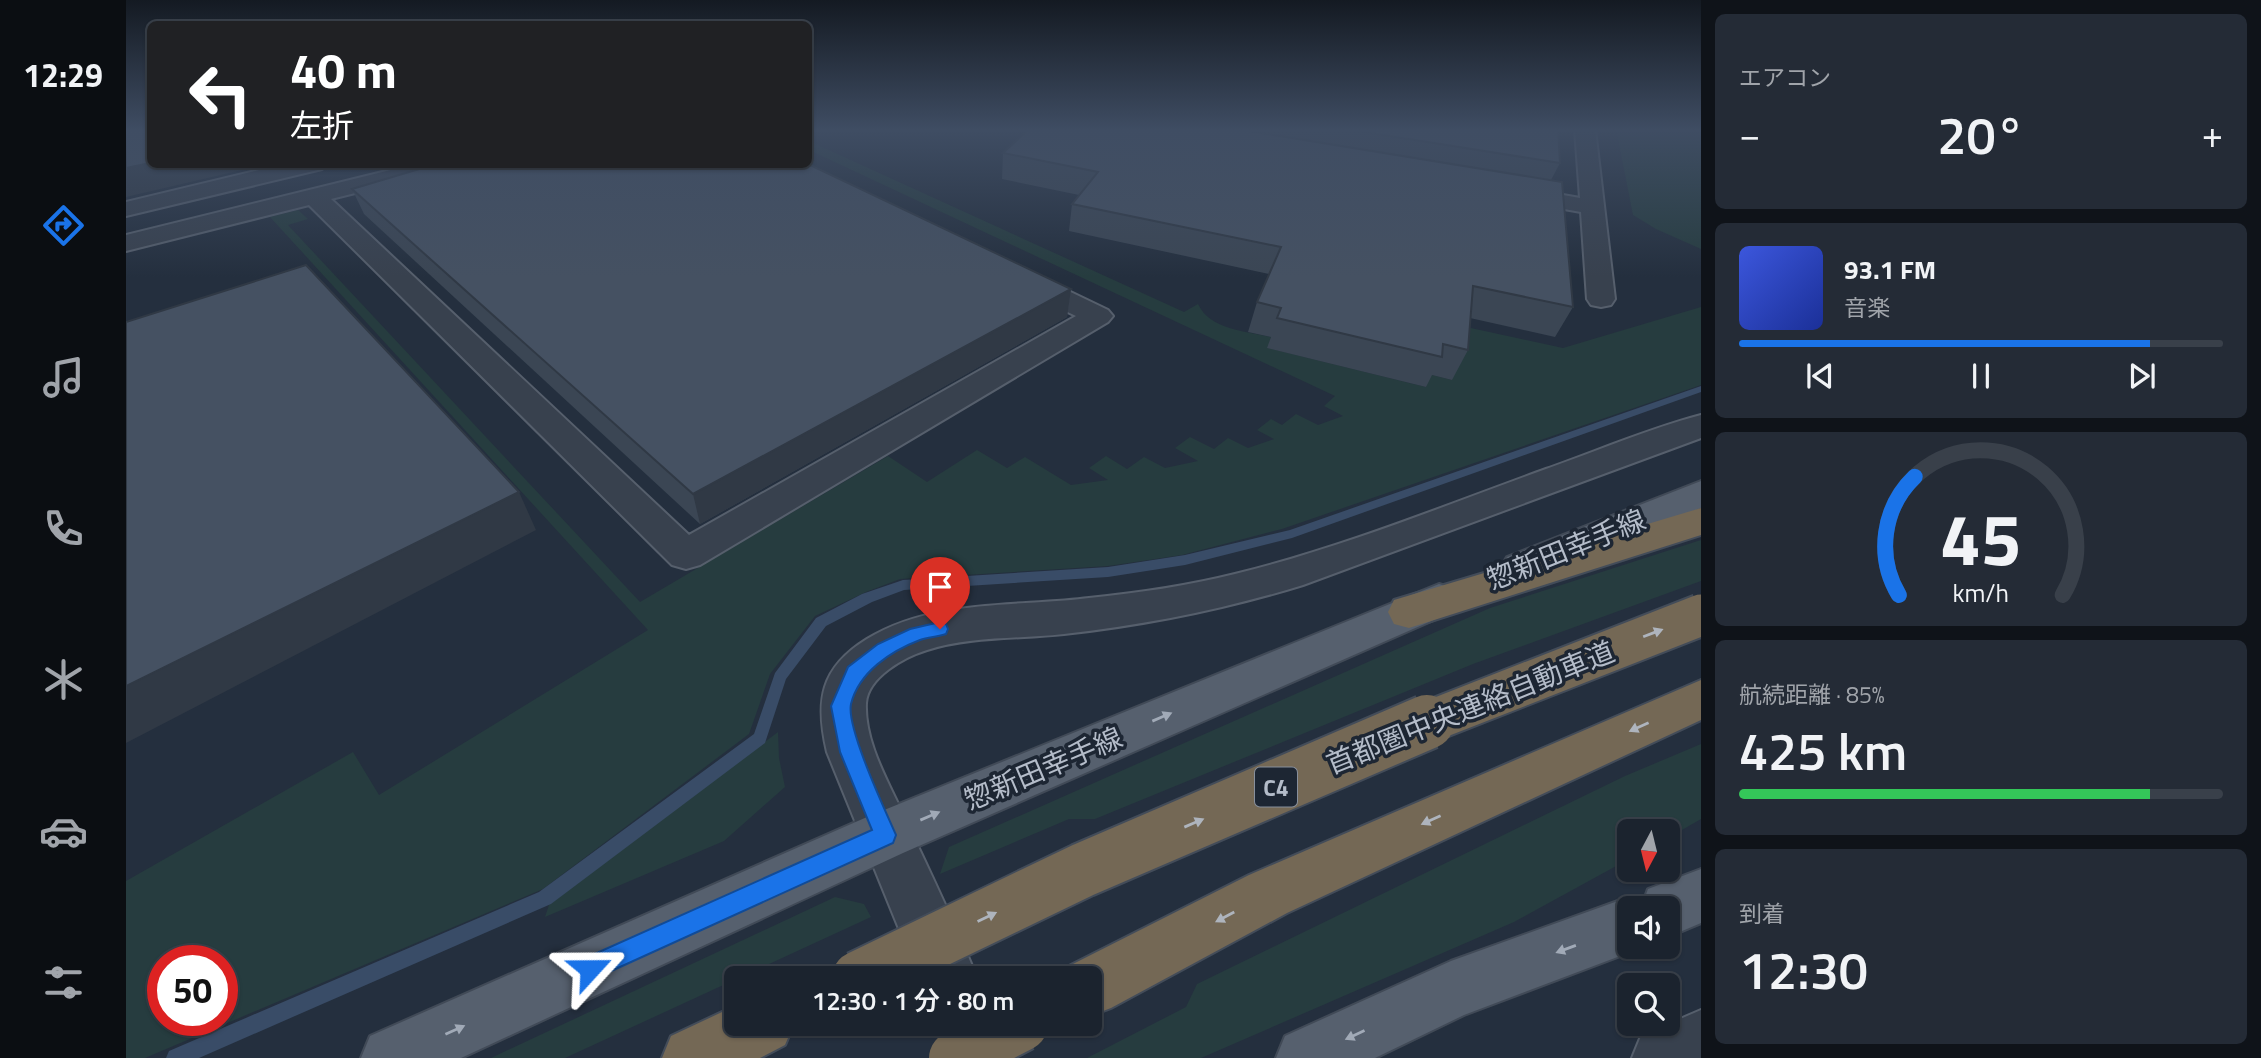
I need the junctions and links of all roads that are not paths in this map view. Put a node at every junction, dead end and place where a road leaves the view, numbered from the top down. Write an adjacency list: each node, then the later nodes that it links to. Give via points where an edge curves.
1 (254, 178): 7 (street)
2 (388, 178): 5 (street)
3 (1589, 178): 6 (street)
4 (1498, 191): 6 (street)
5 (315, 197): 8 (street); 9 (street, via 686,555 1098,316)
6 (1592, 206): 10 (street)
7 (126, 209)
8 (126, 243)
9 (997, 267)
10 (1601, 299)
11 (1701, 426): 17 (street, via 1259,583 1165,604 963,625 917,634 885,650 855,672 841,706 850,752)
12 (1701, 494): 14 (main road, 惣新田幸手線)
13 (1701, 521): 14 (highway)
14 (1409, 612): 17 (main road, 惣新田幸手線, one-way to 14)
15 (1701, 615): 21 (highway, 首都圏中央連絡自動車道 / C4, one-way to 15, bridge, via 1134,848 1479,700)
16 (1701, 699): 23 (highway, one-way to 23, via 1268,894)
17 (885, 835): 22 (street); 28 (main road, 惣新田幸手線, one-way to 17)
18 (1701, 896): 19 (main road)
19 (1680, 904)
20 (1617, 929): 32 (main road, one-way to 32, via 1451,991)
21 (884, 966)
22 (943, 966)
23 (1102, 982)
24 (739, 1036): 29 (highway)
25 (972, 1036): 31 (street)
26 (998, 1036): 30 (highway, bridge)
27 (1701, 1041): 33 (street)
28 (393, 1058)
29 (693, 1058)
30 (956, 1058)
31 (982, 1058)
32 (1307, 1058)
33 (1662, 1058)

